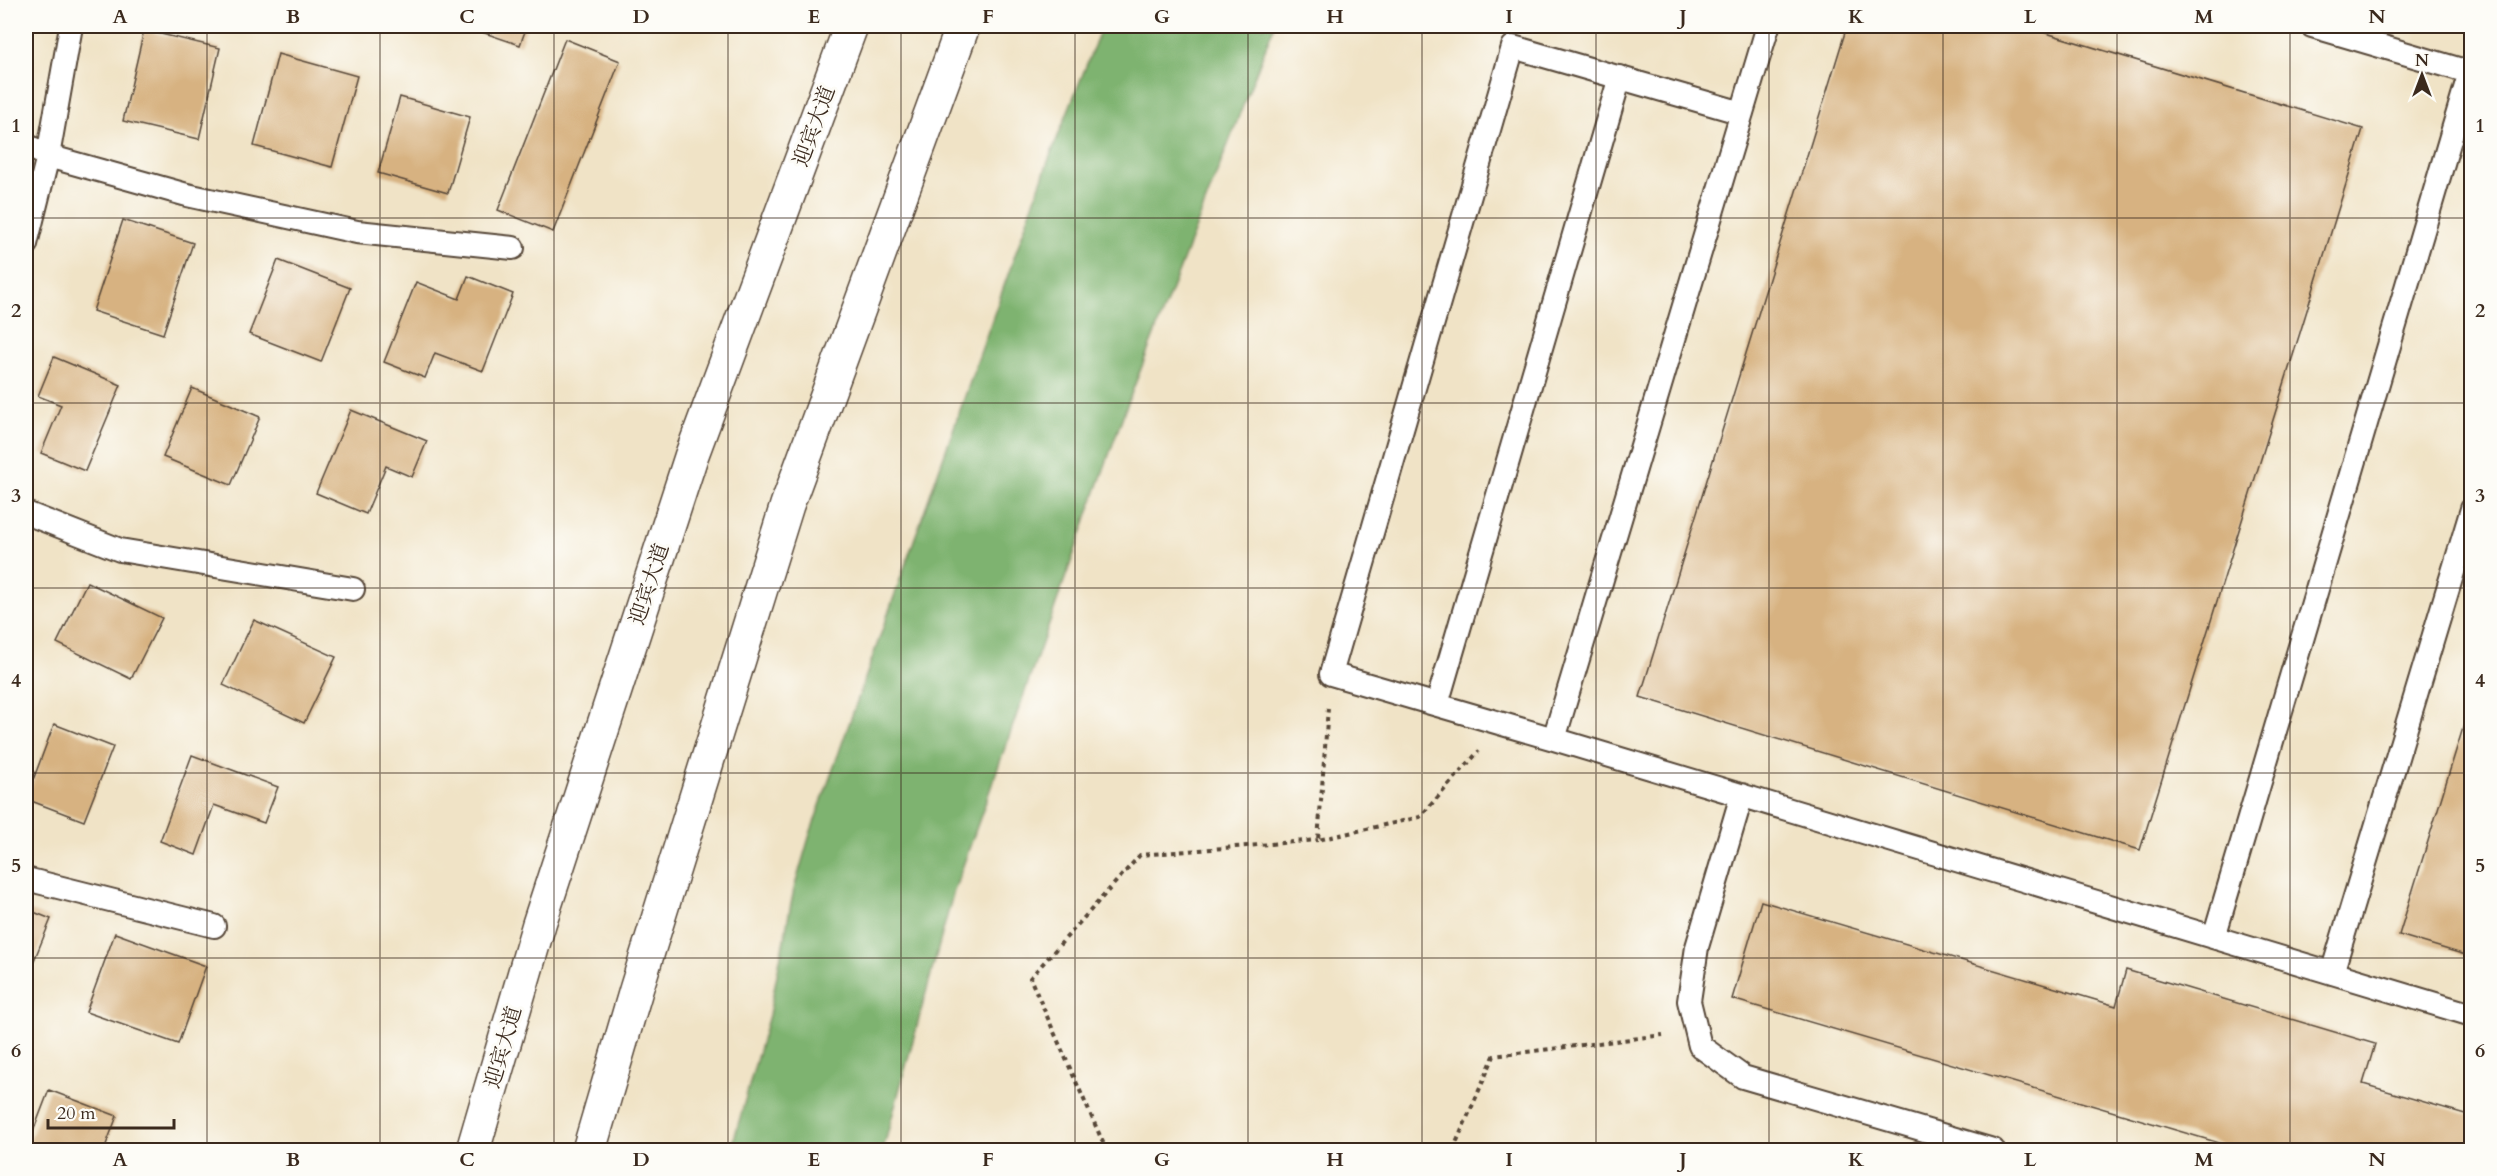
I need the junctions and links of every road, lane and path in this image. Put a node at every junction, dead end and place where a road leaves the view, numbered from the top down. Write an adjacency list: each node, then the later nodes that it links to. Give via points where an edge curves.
1 (71, 26): 10 (lane)
2 (851, 26): 28 (highway, 迎宾大道, via 690,457 539,924)
3 (963, 26): 29 (highway, via 787,505)
4 (1768, 26): 8 (lane)
5 (2312, 26): 6 (lane)
6 (2471, 73): 24 (lane)
7 (1620, 77): 8 (lane); 16 (lane, via 1513,47); 17 (lane)
8 (1742, 113): 19 (lane)
9 (26, 144): 10 (lane)
10 (48, 156): 11 (lane); 12 (lane, via 187,195 357,232)
11 (26, 244)
12 (513, 248)
13 (2472, 509): 25 (lane)
14 (26, 513): 15 (lane, via 120,550)
15 (352, 589)
16 (1331, 674): 17 (lane); 21 (path)
17 (1437, 704): 18 (lane)
18 (1504, 724): 19 (lane); 21 (path, via 1420,817)
19 (1554, 738): 20 (lane)
20 (1742, 795): 24 (lane); 27 (lane, via 1697,947 1689,1001)
21 (1318, 840): 30 (path, via 1140,855 1030,978)
22 (26, 879): 23 (lane)
23 (214, 926)
24 (2214, 937): 25 (lane)
25 (2332, 973): 26 (lane)
26 (2472, 1015)
27 (1697, 1031): 31 (path, via 1494,1056); 32 (lane, via 1700,1046 1743,1077)
28 (473, 1150)
29 (589, 1150)
30 (1109, 1150)
31 (1453, 1150)
32 (1993, 1150)

